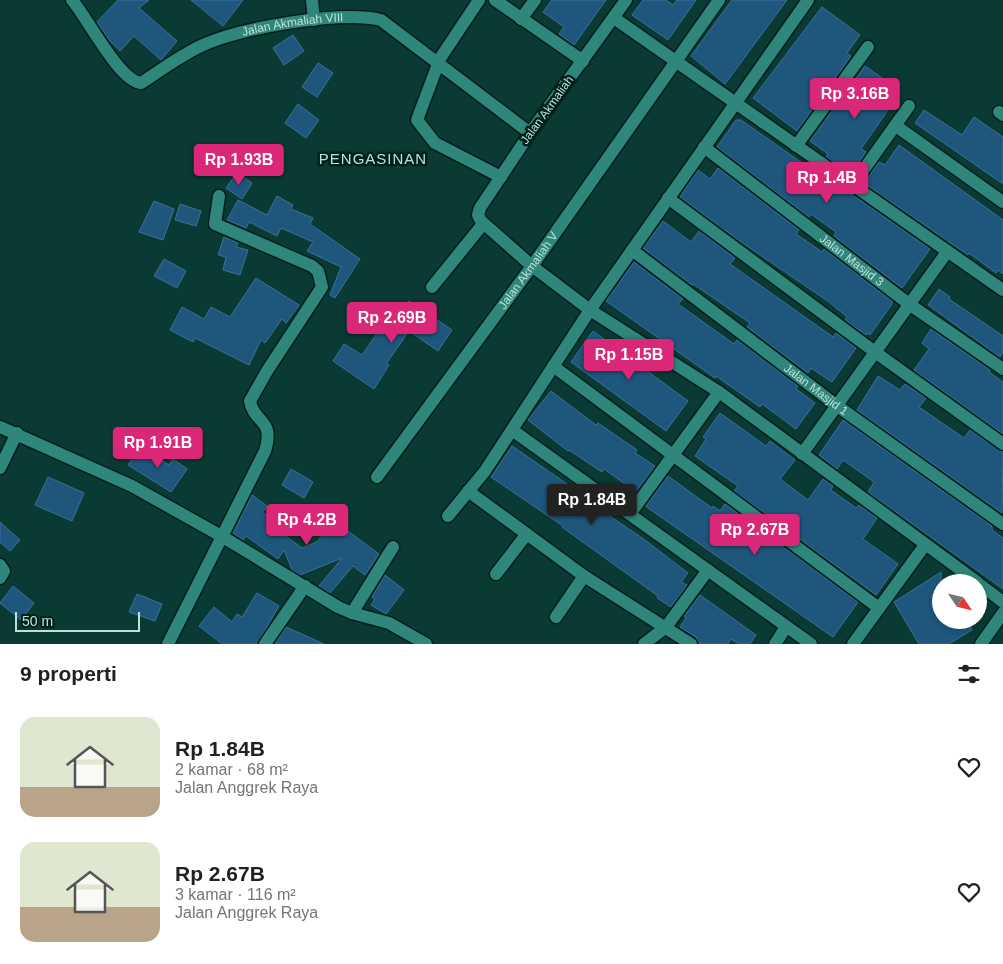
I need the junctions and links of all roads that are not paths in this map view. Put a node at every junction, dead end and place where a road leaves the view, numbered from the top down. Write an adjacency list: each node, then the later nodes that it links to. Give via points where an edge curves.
1 (72, 0): 11 (street, Jalan Akmaliah VIII, via 123,71 140,83 216,39)
2 (312, 0): 11 (street)
3 (479, 0): 15 (street)
4 (495, 0): 10 (street)
5 (535, 0): 10 (street)
6 (626, 0): 9 (street, Jalan Akmaliah)
7 (719, 0): 14 (street, Jalan Akmaliah V)
8 (808, 0): 16 (street)
9 (614, 18): 13 (street, Jalan Akmaliah); 14 (street)
10 (521, 19): 13 (street)
11 (314, 20): 15 (street, Jalan Akmaliah VIII, via 370,17 381,20)
12 (868, 47): 20 (street)
13 (583, 61): 19 (street, Jalan Akmaliah)
14 (677, 61): 16 (street); 30 (street, Jalan Akmaliah V)
15 (437, 63): 19 (street, Jalan Akmaliah VIII); 22 (street, via 417,120 435,143)
16 (735, 102): 20 (street); 21 (street)
17 (909, 106): 18 (street)
18 (896, 126): 23 (street); 26 (street)
19 (530, 133): 22 (street, Jalan Akmaliah)
20 (796, 146): 23 (street)
21 (704, 147): 25 (street); 33 (street, Jalan Masjid 3)
22 (501, 177): 27 (street, Jalan Akmaliah, via 480,208 478,215)
23 (852, 186): 29 (street)
24 (219, 196): 53 (street, via 216,224 312,266 318,271 322,287 250,401 269,436)
25 (668, 198): 28 (street); 35 (street)
26 (1003, 202)
27 (483, 224): 30 (street); 31 (street)
28 (632, 250): 34 (street); 39 (street, Jalan Masjid 1)
29 (947, 252): 32 (street); 33 (street)
30 (532, 266): 34 (street); 47 (street, Jalan Akmaliah V)
31 (432, 287)
32 (1003, 290)
33 (909, 304): 35 (street); 37 (street, Jalan Masjid 3)
34 (590, 310): 36 (street); 38 (street)
35 (875, 352): 39 (street); 43 (street)
36 (553, 366): 41 (street); 45 (street)
37 (1003, 369)
38 (719, 392): 44 (street); 45 (street)
39 (836, 405): 44 (street); 51 (street, Jalan Masjid 1)
40 (0, 427): 42 (street)
41 (512, 430): 48 (street); 49 (street)
42 (17, 433): 46 (street); 53 (street, via 132,486)
43 (1003, 444)
44 (802, 454): 54 (street)
45 (674, 455): 49 (street); 65 (street)
46 (0, 468)
47 (377, 477)
48 (468, 491): 50 (street); 52 (street)
49 (630, 514): 57 (street)
50 (448, 516)
51 (1003, 524)
52 (526, 535): 58 (street); 60 (street)
53 (224, 537): 62 (street); 71 (street)
54 (925, 545): 59 (street); 65 (street)
55 (393, 547): 66 (street)
56 (0, 565): 61 (street, via 4,571)
57 (708, 570): 69 (street); 70 (street)
58 (496, 574)
59 (965, 574)
60 (584, 576): 68 (street); 69 (street)
61 (0, 578)
62 (305, 586): 66 (street); 72 (street)
63 (988, 591): 64 (street)
64 (1003, 602)
65 (879, 608): 78 (street)
66 (352, 613): 73 (street, via 389,623)
67 (1002, 615): 79 (street)
68 (556, 617)
69 (666, 627): 74 (street); 75 (street)
70 (786, 627): 76 (street); 77 (street)
71 (168, 644)
72 (265, 644)
73 (426, 644)
74 (644, 644)
75 (691, 644)
76 (775, 644)
77 (811, 644)
78 (853, 644)
79 (981, 644)

